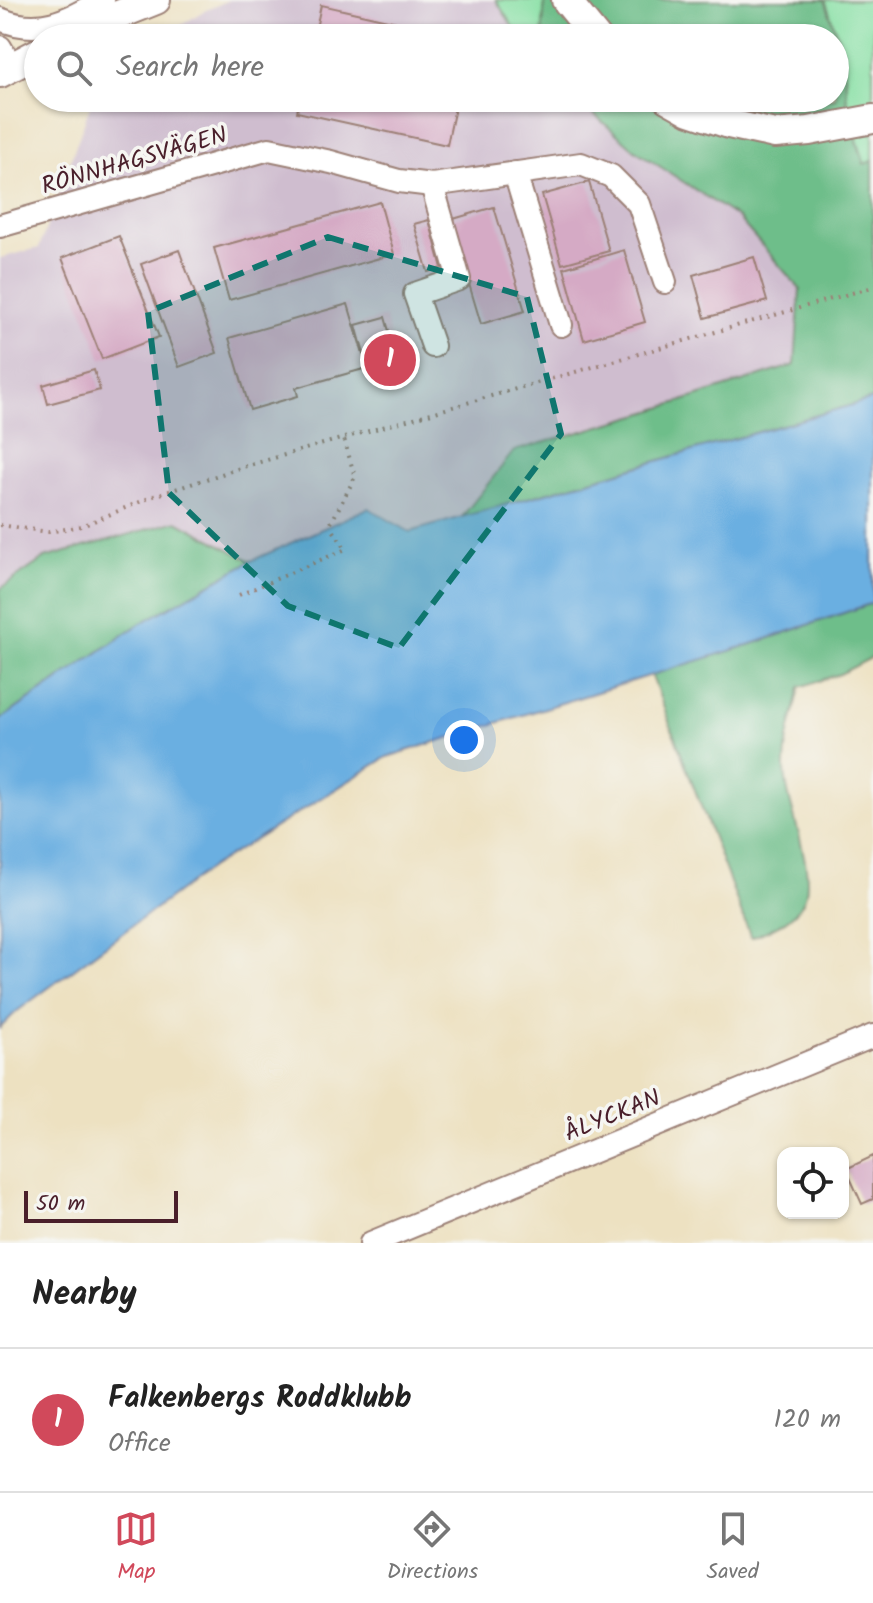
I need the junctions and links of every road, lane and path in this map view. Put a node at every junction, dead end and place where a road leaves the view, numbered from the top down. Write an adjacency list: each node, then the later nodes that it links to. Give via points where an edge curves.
1 (103, 0): 6 (street)
2 (127, 0): 7 (main road)
3 (156, 0): 8 (main road)
4 (566, 0): 9 (main road)
5 (0, 19): 10 (street)
6 (50, 24)
7 (90, 24)
8 (98, 24)
9 (586, 24)
10 (24, 27)
11 (24, 57): 12 (main road)
12 (4, 62)
13 (873, 100): 16 (main road)
14 (693, 112): 18 (main road, via 775,134)
15 (848, 112): 18 (main road)
16 (849, 112)
17 (873, 119): 18 (main road)
18 (832, 124)
19 (515, 173): 20 (street, RÖNNHAGSVÄGEN); 22 (street, RÖNNHAGSVÄGEN, via 581,164 611,176 639,204); 24 (street)
20 (432, 185): 21 (street, RÖNNHAGSVÄGEN, via 269,149); 25 (street, via 459,279 415,294)
21 (0, 226)
22 (665, 282)
23 (873, 287): 26 (path)
24 (561, 325)
25 (433, 346)
26 (344, 439): 27 (path, via 154,496 82,526 49,532); 28 (path, via 355,477 331,525 346,549)
27 (0, 525)
28 (239, 595)
29 (873, 1036): 30 (street, ÅLYCKAN)
30 (371, 1243)

